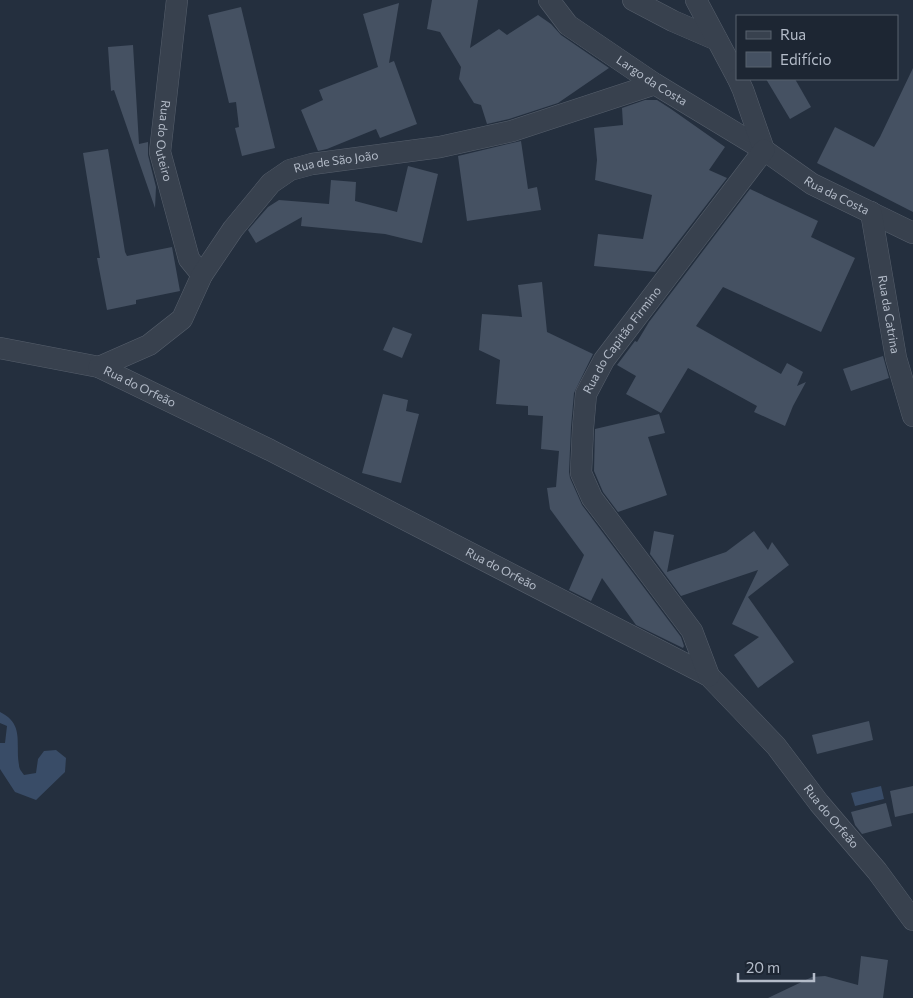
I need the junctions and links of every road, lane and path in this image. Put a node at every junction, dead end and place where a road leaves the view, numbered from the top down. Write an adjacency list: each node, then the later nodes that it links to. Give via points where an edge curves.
1 (177, 0): 12 (street, Rua do Outeiro, via 160,152 189,259)
2 (549, 0): 8 (street, Largo da Costa, via 568,25)
3 (632, 0): 5 (street)
4 (696, 0): 5 (street)
5 (717, 40): 6 (street)
6 (736, 76)
7 (738, 80): 9 (street)
8 (655, 84): 9 (street, Largo da Costa); 12 (street, Rua de São João, via 512,132 440,147 312,164 290,170 271,183 233,229)
9 (764, 150): 10 (street, Rua da Costa, via 812,184); 16 (street, Rua do Capitão Firmino, via 604,360 586,394 582,428 581,473 592,498 692,631)
10 (871, 212): 11 (street, Rua da Costa); 15 (street, Rua da Catrina, via 896,358)
11 (913, 233)
12 (202, 275): 14 (street, Rua de São João, via 182,319 149,345)
13 (0, 348): 14 (street, Rua do Orfeão)
14 (99, 367): 16 (street, Rua do Orfeão, via 270,450)
15 (913, 416)
16 (709, 676): 17 (street, Rua do Orfeão, via 776,746)
17 (913, 920)

